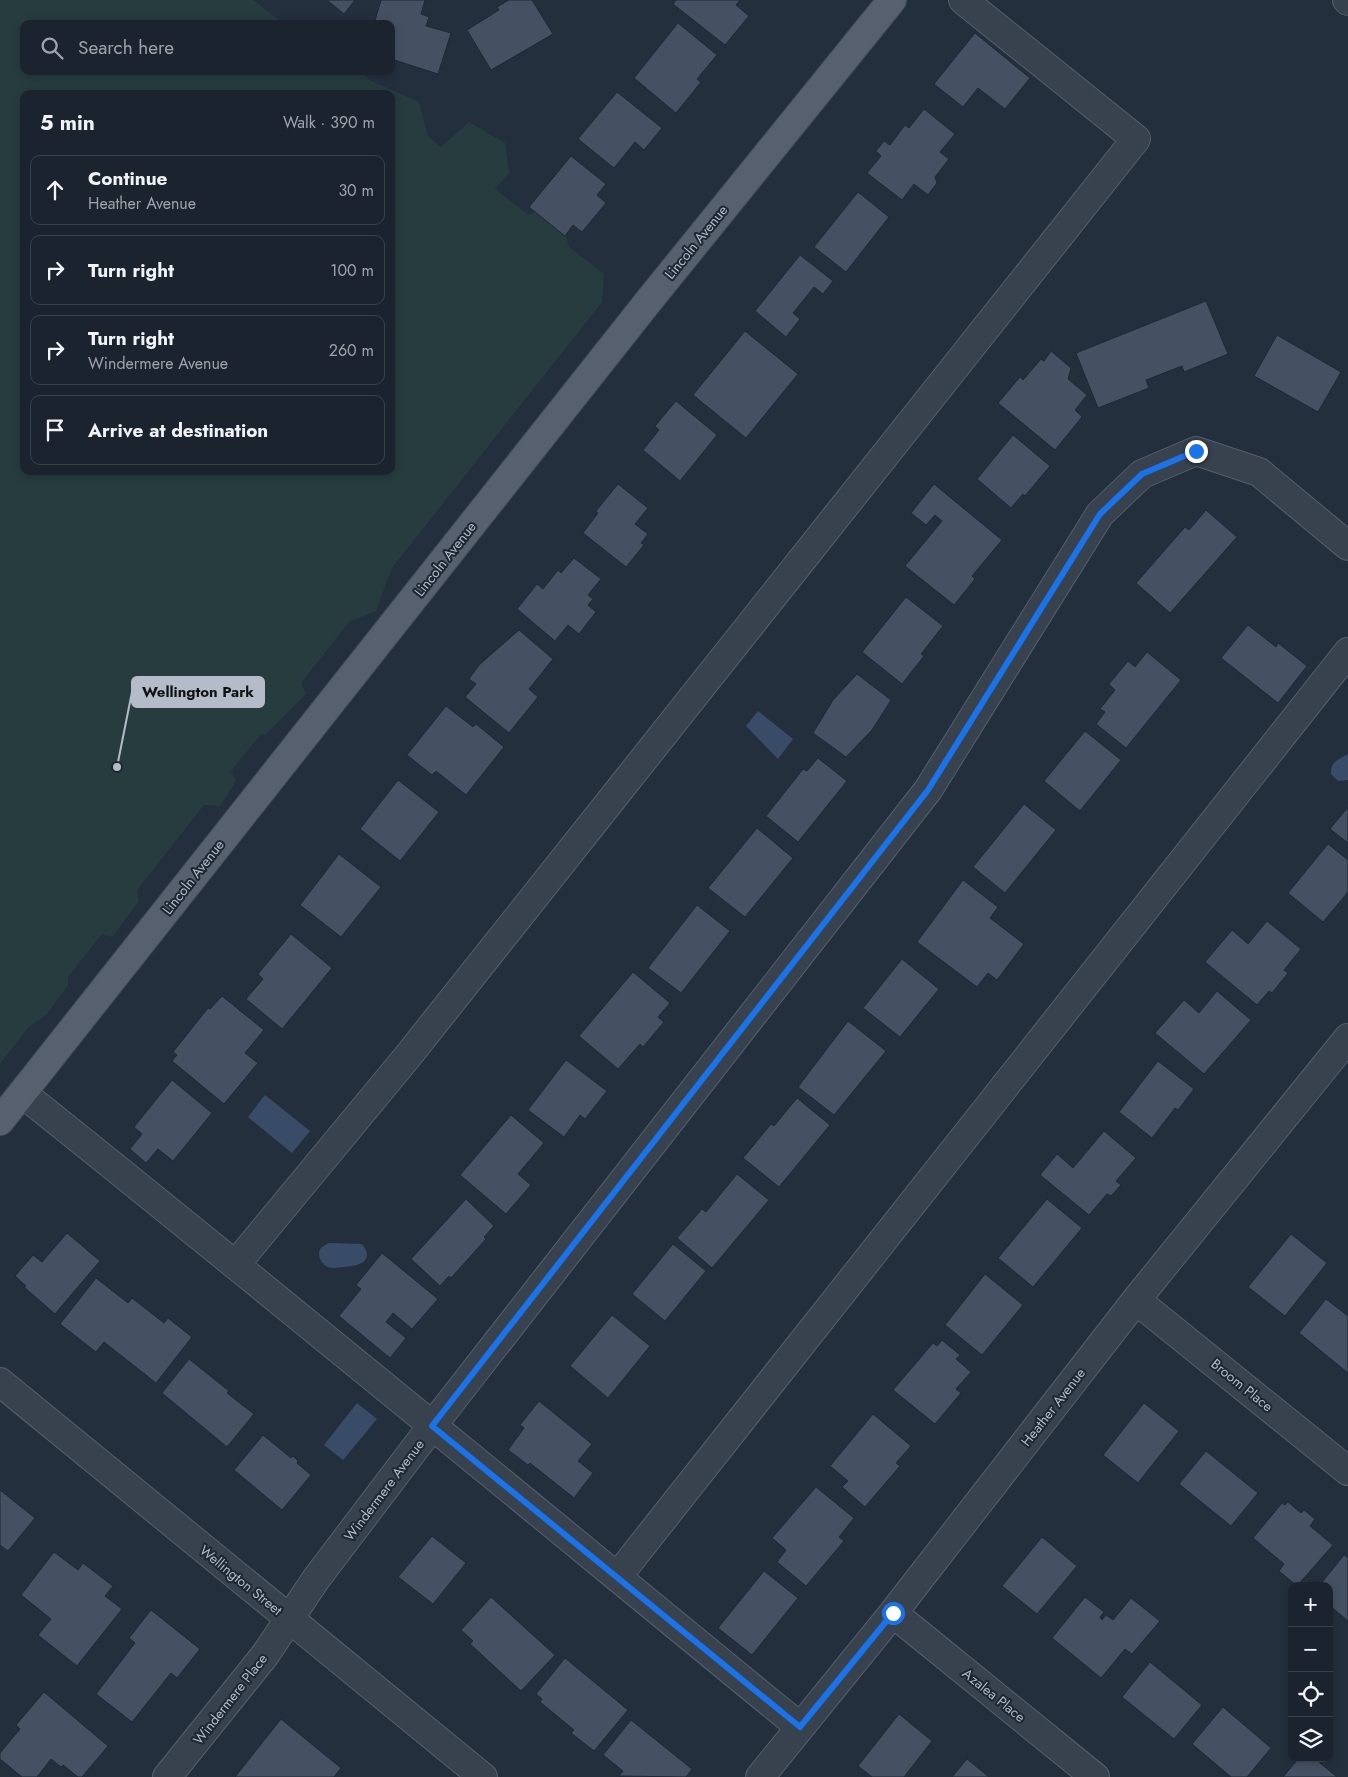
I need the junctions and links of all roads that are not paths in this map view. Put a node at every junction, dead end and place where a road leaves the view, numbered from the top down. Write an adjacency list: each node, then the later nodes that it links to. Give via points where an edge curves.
1 (892, 0): 6 (main road, Lincoln Avenue, via 641,311)
2 (963, 0): 8 (street, via 1136,139 408,1056)
3 (1348, 546): 11 (street, Windermere Avenue, via 1259,472 1196,451 1142,474 1100,514 928,790)
4 (1348, 652): 13 (street)
5 (1348, 1038): 9 (street, Heather Avenue)
6 (22, 1093): 7 (main road, Lincoln Avenue); 8 (street)
7 (0, 1121)
8 (236, 1264): 11 (street)
9 (1136, 1300): 12 (street, Broom Place); 14 (street, Heather Avenue)
10 (0, 1382): 15 (street, Wellington Street)
11 (432, 1426): 13 (street); 15 (street, Windermere Avenue)
12 (1348, 1471)
13 (617, 1577): 16 (street)
14 (893, 1613): 16 (street, Heather Avenue); 20 (street, Azalea Place)
15 (288, 1619): 17 (street, Windermere Place, via 265,1655); 18 (street, Wellington Street)
16 (800, 1727): 19 (street, Heather Avenue)
17 (167, 1777)
18 (483, 1777)
19 (760, 1777)
20 (1095, 1777)

